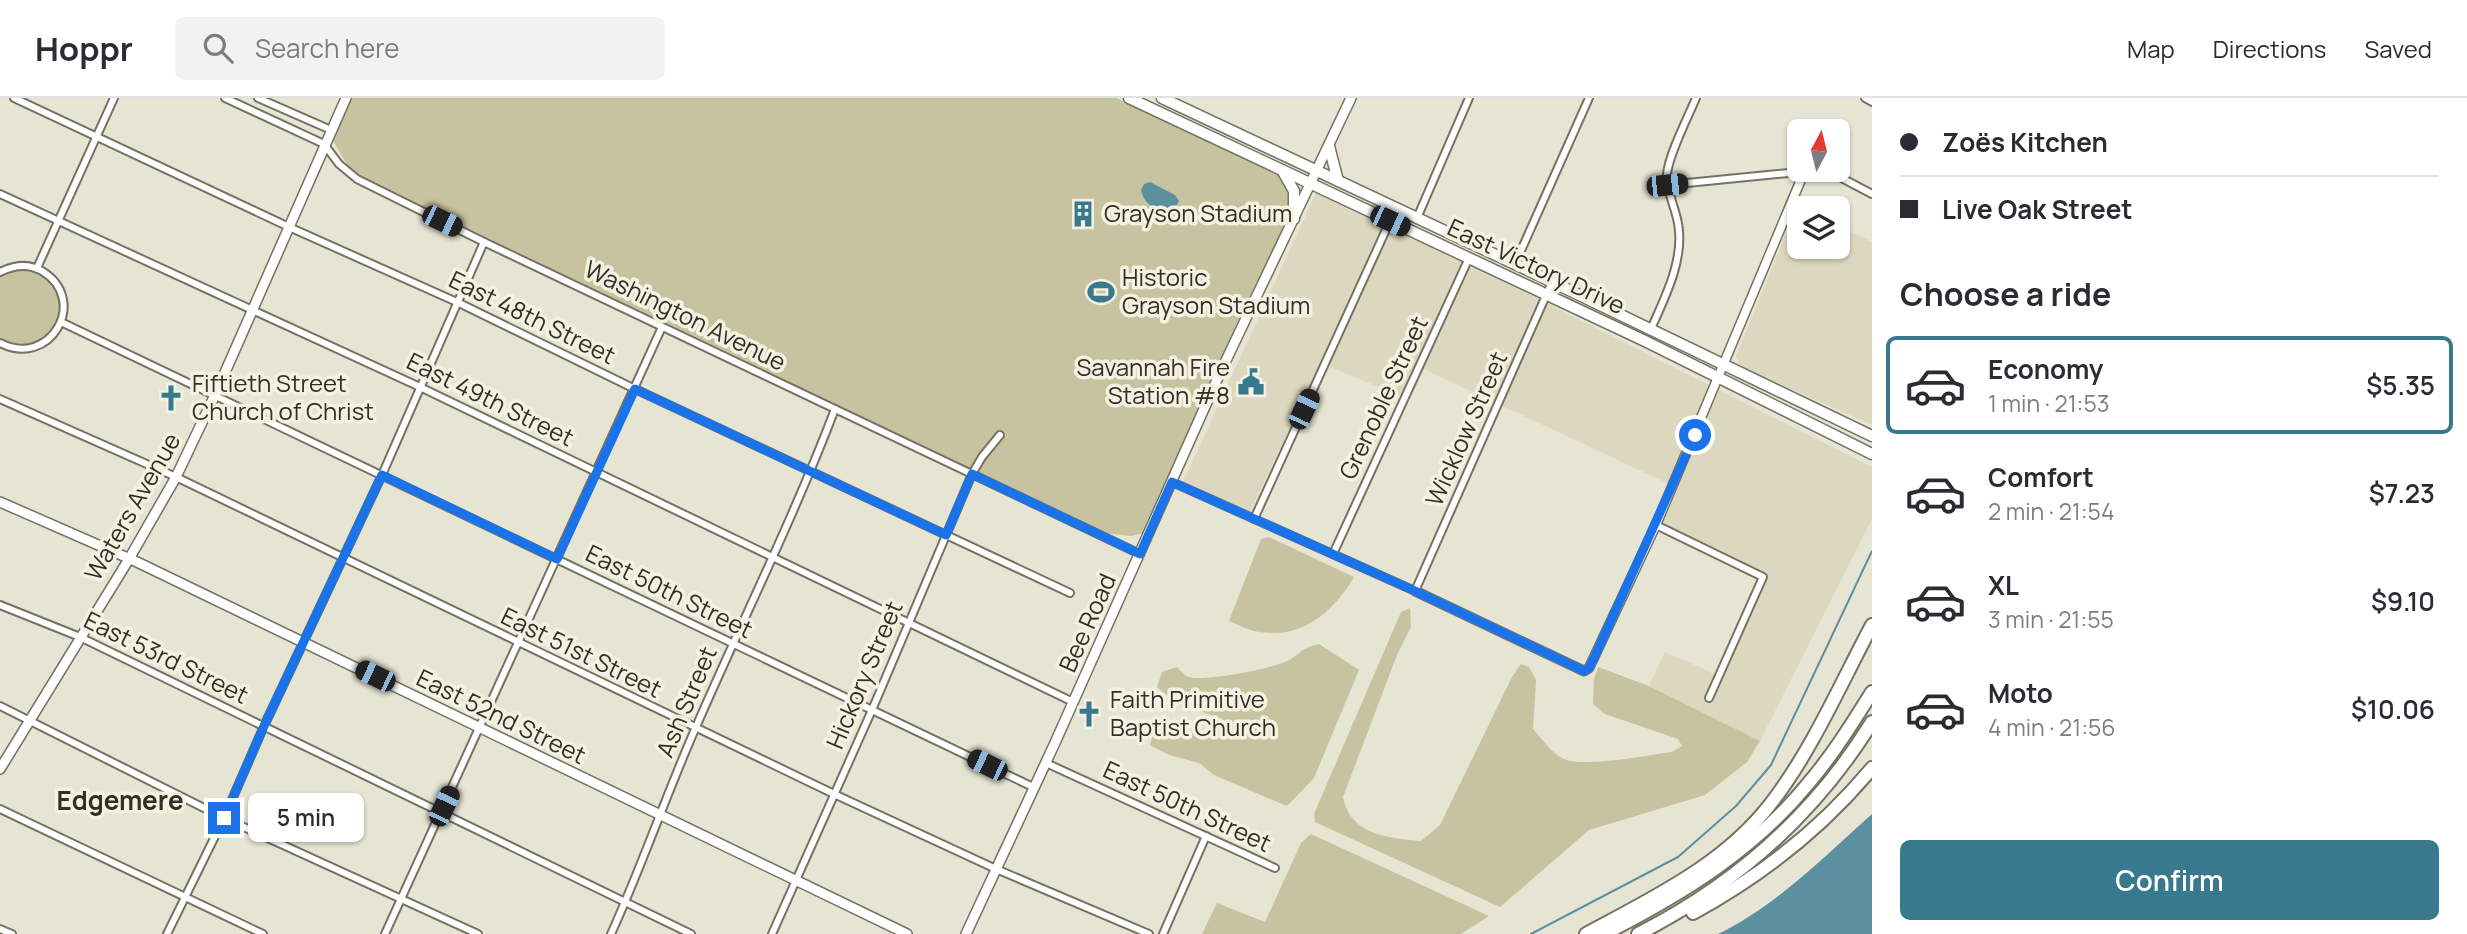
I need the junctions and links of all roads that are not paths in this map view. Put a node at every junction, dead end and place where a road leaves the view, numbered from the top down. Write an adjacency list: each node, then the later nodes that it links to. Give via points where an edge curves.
1 (14, 98): 16 (street, East 48th Street)
2 (114, 98): 16 (street)
3 (225, 98): 17 (street, Washington Avenue)
4 (258, 98): 15 (street)
5 (346, 98): 15 (main road, Waters Avenue)
6 (1129, 98): 13 (main road, East Victory Drive)
7 (1162, 98): 20 (main road, East Victory Drive)
8 (1351, 98): 18 (main road, Bee Road)
9 (1469, 98): 29 (street)
10 (1589, 98): 36 (street)
11 (1696, 98): 26 (street, via 1667,169)
12 (1865, 98): 14 (street)
13 (1144, 101): 19 (main road, East Victory Drive)
14 (1872, 102)
15 (331, 130): 17 (main road, Waters Avenue)
16 (97, 137): 31 (street); 33 (street, East 48th Street)
17 (324, 144): 33 (main road, Waters Avenue); 34 (street, Washington Avenue, via 357,179)
18 (1329, 146): 20 (main road, Bee Road); 22 (main road)
19 (1282, 170): 25 (main road, East Victory Drive); 30 (main road, via 1294,191)
20 (1317, 171): 22 (main road, East Victory Drive); 25 (main road, Bee Road)
21 (1787, 172): 26 (street)
22 (1338, 181): 29 (main road, East Victory Drive)
23 (1800, 182): 47 (street)
24 (1849, 182): 28 (street)
25 (1311, 184): 30 (main road, Bee Road); 32 (main road, East Victory Drive)
26 (1667, 185): 45 (street, via 1679,244 1667,292)
27 (0, 194): 31 (street, East 49th Street)
28 (1872, 194)
29 (1417, 218): 36 (main road, East Victory Drive)
30 (1294, 219): 62 (main road, Bee Road)
31 (59, 220): 37 (street); 42 (street, East 49th Street)
32 (1390, 221): 35 (main road, East Victory Drive); 64 (street)
33 (289, 227): 41 (street, East 48th Street); 42 (main road, Waters Avenue)
34 (484, 242): 41 (street); 44 (street, Washington Avenue)
35 (1469, 258): 40 (main road, East Victory Drive); 68 (street, Grenoble Street)
36 (1515, 264): 39 (main road, East Victory Drive)
37 (37, 268): 38 (street, via 16,266); 43 (street, via 60,290 64,302)
38 (0, 272)
39 (1552, 282): 40 (street, Wicklow Street); 45 (main road, East Victory Drive)
40 (1547, 295): 48 (main road, East Victory Drive); 73 (street, Wicklow Street)
41 (458, 303): 49 (street); 50 (street, East 48th Street)
42 (253, 309): 49 (street, East 49th Street); 51 (main road, Waters Avenue)
43 (61, 321): 46 (street, via 56,332 37,346); 51 (street, East 50th Street)
44 (662, 327): 50 (street); 53 (street, Washington Avenue)
45 (1651, 329): 47 (main road, East Victory Drive)
46 (1, 346)
47 (1724, 366): 48 (street); 55 (main road, East Victory Drive)
48 (1719, 378): 56 (main road, East Victory Drive); 65 (street)
49 (420, 387): 58 (street, East 49th Street); 60 (street)
50 (635, 389): 57 (street, East 48th Street); 58 (street)
51 (215, 395): 60 (street, East 50th Street); 61 (main road, Waters Avenue)
52 (0, 399): 61 (street, East 51st Street)
53 (835, 409): 57 (street, Ash Street); 59 (street, Washington Avenue)
54 (1000, 435): 59 (street, Hickory Street)
55 (1872, 436)
56 (1872, 454)
57 (811, 472): 66 (street, East 48th Street); 69 (street, Ash Street)
58 (597, 473): 69 (street, East 49th Street); 72 (street)
59 (972, 474): 66 (street, Hickory Street); 67 (street, Washington Avenue)
60 (382, 475): 71 (street); 72 (street, East 50th Street)
61 (176, 477): 70 (main road, Waters Avenue); 71 (street, East 51st Street)
62 (1172, 482): 64 (street); 67 (main road, Bee Road)
63 (0, 502): 70 (main road, East 52nd Street)
64 (1254, 519): 68 (street)
65 (1656, 524): 73 (street, via 1584,671); 83 (street, via 1763,577)
66 (946, 535): 74 (street, East 48th Street); 76 (street, Hickory Street)
67 (1140, 554): 84 (main road, Bee Road)
68 (1334, 554): 73 (street)
69 (772, 557): 76 (street, East 49th Street); 81 (street, Ash Street)
70 (130, 559): 78 (main road, Waters Avenue); 79 (main road, East 52nd Street)
71 (343, 559): 79 (street); 80 (street, East 51st Street)
72 (557, 559): 80 (street); 81 (street, East 50th Street)
73 (1415, 591)
74 (1070, 593)
75 (0, 606): 78 (street, East 53rd Street)
76 (909, 622): 84 (street, East 49th Street); 86 (street, Hickory Street)
77 (1872, 625): 121 (highway, via 1801,757 1763,812 1709,863)
78 (80, 637): 87 (main road, Waters Avenue); 89 (street, East 53rd Street)
79 (305, 643): 89 (street); 90 (main road, East 52nd Street)
80 (519, 643): 90 (street); 91 (street, East 51st Street)
81 (733, 645): 86 (street, East 50th Street); 91 (street, Ash Street)
82 (1872, 692): 122 (highway, via 1822,768 1751,841 1690,887)
83 (1709, 698)
84 (1073, 702): 92 (main road, Bee Road)
85 (0, 706): 87 (street)
86 (872, 710): 95 (street, East 50th Street); 96 (street, Hickory Street)
87 (29, 719): 94 (main road, Waters Avenue); 100 (street)
88 (1872, 722): 123 (highway, via 1818,798 1762,853 1699,900)
89 (264, 726): 98 (street, East 53rd Street); 100 (street)
90 (481, 727): 98 (street); 99 (main road, East 52nd Street)
91 (695, 729): 96 (street, East 51st Street); 99 (street, Ash Street)
92 (1046, 763): 95 (main road, Bee Road); 101 (street, East 50th Street)
93 (1872, 768): 124 (highway, via 1814,829 1770,863 1706,906)
94 (0, 769)
95 (1033, 787): 103 (main road, Bee Road)
96 (834, 794): 103 (street, East 51st Street); 104 (street, Hickory Street)
97 (0, 809): 105 (street)
98 (441, 812): 106 (street); 107 (street, East 53rd Street)
99 (661, 817): 104 (main road, East 52nd Street); 107 (street, Ash Street)
100 (224, 818): 105 (street); 106 (street)
101 (1206, 836): 102 (street, East 50th Street); 120 (street)
102 (1275, 868)
103 (996, 869): 118 (main road, Bee Road); 119 (street, East 51st Street)
104 (796, 880): 116 (street, Hickory Street); 117 (main road, East 52nd Street)
105 (186, 895): 110 (street); 111 (street)
106 (402, 900): 112 (street); 113 (street)
107 (626, 902): 114 (street, Ash Street); 115 (street, East 53rd Street)
108 (0, 929): 109 (street)
109 (12, 934)
110 (167, 934)
111 (263, 934)
112 (385, 934)
113 (478, 934)
114 (611, 934)
115 (691, 934)
116 (772, 934)
117 (907, 934)
118 (966, 934)
119 (1149, 934)
120 (1163, 934)
121 (1586, 934)
122 (1604, 934)
123 (1638, 934)
124 (1645, 934)

